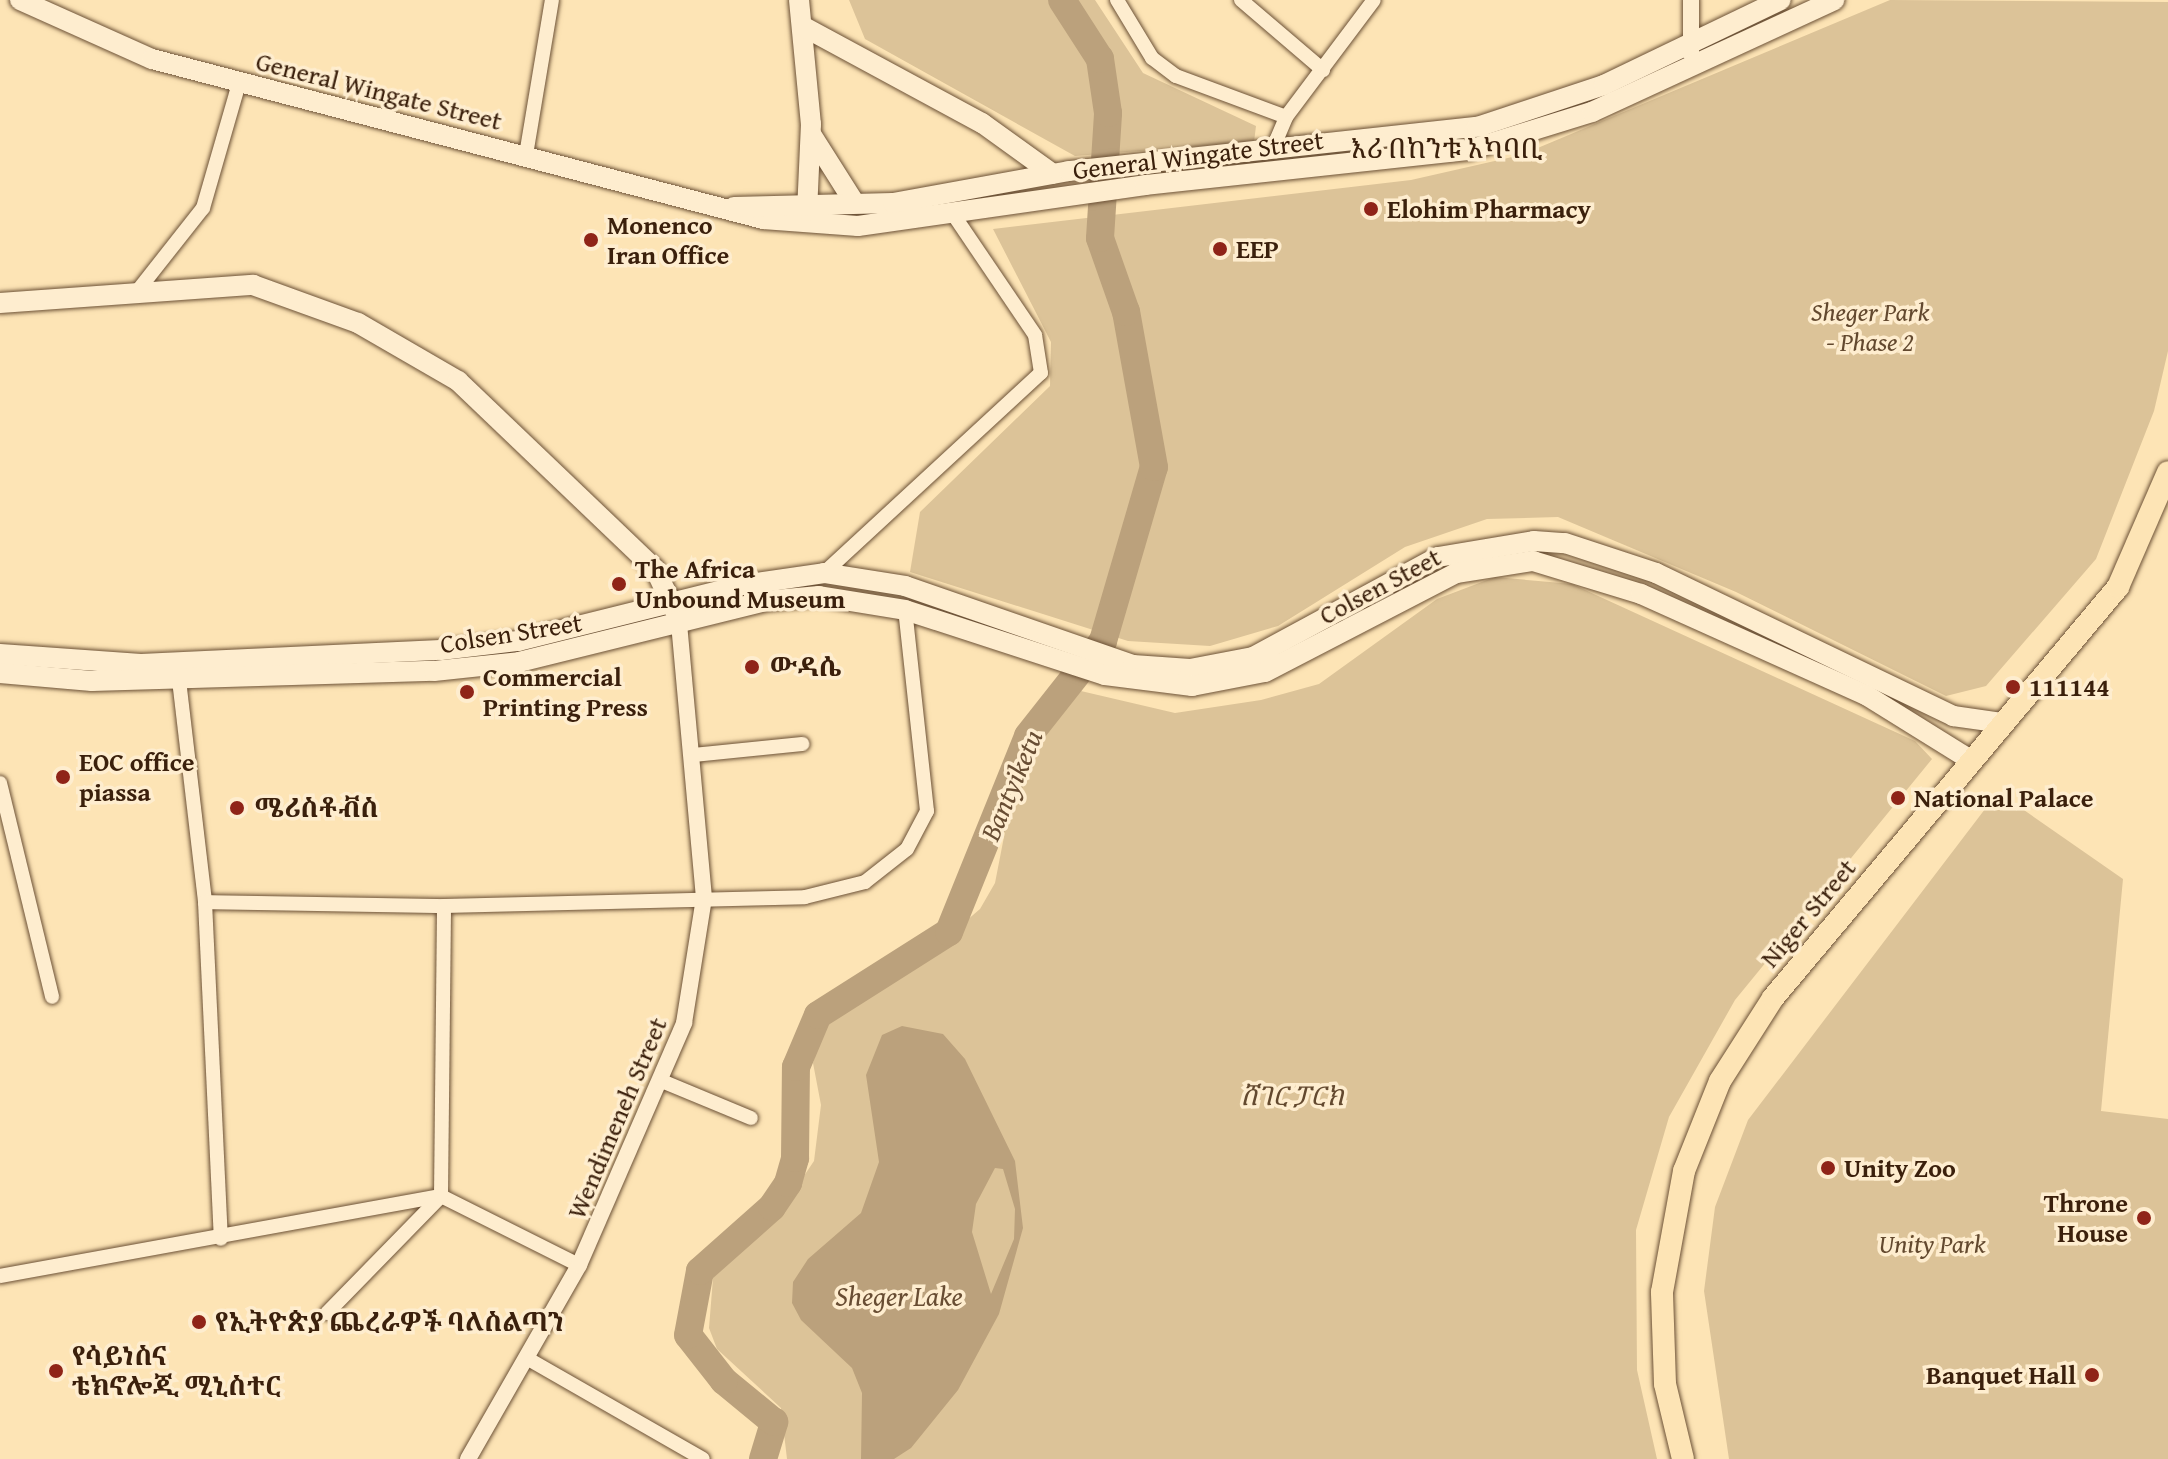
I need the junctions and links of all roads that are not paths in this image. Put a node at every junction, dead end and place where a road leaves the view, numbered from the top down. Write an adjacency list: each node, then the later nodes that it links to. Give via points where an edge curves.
1 (20, 0): 14 (main road, General Wingate Street, via 152,59)
2 (552, 0): 18 (street)
3 (799, 0): 10 (main road)
4 (1117, 0): 15 (street, via 1152,58 1176,76)
5 (1241, 0): 13 (street)
6 (1374, 0): 13 (street)
7 (1691, 0): 11 (street)
8 (1781, 0): 11 (main road, General Wingate Street)
9 (1834, 0): 12 (main road, General Wingate Street)
10 (806, 28): 16 (main road); 19 (main road, via 982,123)
11 (1688, 47): 12 (street); 17 (main road, General Wingate Street, via 1604,85 1477,127)
12 (1697, 66): 20 (main road, General Wingate Street, via 1592,112 1469,150)
13 (1323, 70): 15 (street)
14 (239, 83): 18 (main road, General Wingate Street); 26 (street, via 203,208)
15 (1286, 117): 17 (street)
16 (811, 134): 21 (main road); 22 (main road)
17 (1273, 148): 20 (main road, General Wingate Street)
18 (526, 155): 23 (main road, General Wingate Street)
19 (1061, 173): 20 (main road, General Wingate Street); 22 (main road, General Wingate Street, via 915,200)
20 (1144, 175): 24 (main road, General Wingate Street, via 1072,196)
21 (806, 200): 22 (main road, General Wingate Street); 23 (main road, General Wingate Street); 25 (main road)
22 (854, 202)
23 (734, 207): 25 (main road, General Wingate Street)
24 (953, 214): 25 (main road, General Wingate Street); 30 (street, via 1035,335 1041,373)
25 (808, 226)
26 (139, 289): 27 (main road); 32 (main road, via 253,285 398,343 458,381 655,569)
27 (0, 303)
28 (2168, 472): 39 (main road, Niger Street, via 2118,587)
29 (1533, 551): 35 (main road, Colsen Steet, via 1456,573 1265,672 1192,686); 39 (main road, via 1565,543 1656,573 1953,716); 42 (main road, Colsen Steet, via 1629,588 1853,689)
30 (824, 573): 32 (main road); 35 (main road, via 905,586 1020,626)
31 (905, 610): 32 (main road, Colsen Street, via 819,596); 33 (main road, Colsen Street); 44 (street, via 927,772 922,830 887,867 829,894)
32 (678, 613): 36 (main road, via 441,650); 38 (main road, Colsen Street, via 519,662); 41 (street, Wendimeneh Street)
33 (1016, 648): 35 (main road, Colsen Steet)
34 (0, 654): 36 (main road)
35 (1109, 667)
36 (92, 672): 37 (main road, Colsen Street); 38 (main road, Colsen Street)
37 (0, 673)
38 (179, 680): 45 (street)
39 (2002, 723): 42 (main road, Niger Street)
40 (802, 744): 41 (street)
41 (693, 755): 44 (street, Wendimeneh Street)
42 (1972, 761): 58 (main road, Niger Street, via 1773,998 1701,1122 1670,1225 1662,1292 1665,1384)
43 (0, 783): 47 (street)
44 (704, 898): 46 (street); 48 (street, Wendimeneh Street, via 691,997)
45 (205, 902): 46 (street); 51 (street)
46 (444, 906): 50 (street)
47 (52, 997)
48 (664, 1082): 49 (street); 52 (street, Wendimeneh Street)
49 (751, 1118)
50 (441, 1196): 51 (street); 52 (street); 54 (street)
51 (221, 1239): 53 (street)
52 (579, 1265): 55 (street, Wendimeneh Street)
53 (0, 1276)
54 (327, 1313)
55 (530, 1360): 56 (street, Wendimeneh Street); 57 (street)
56 (468, 1459)
57 (703, 1459)
58 (1683, 1459)

